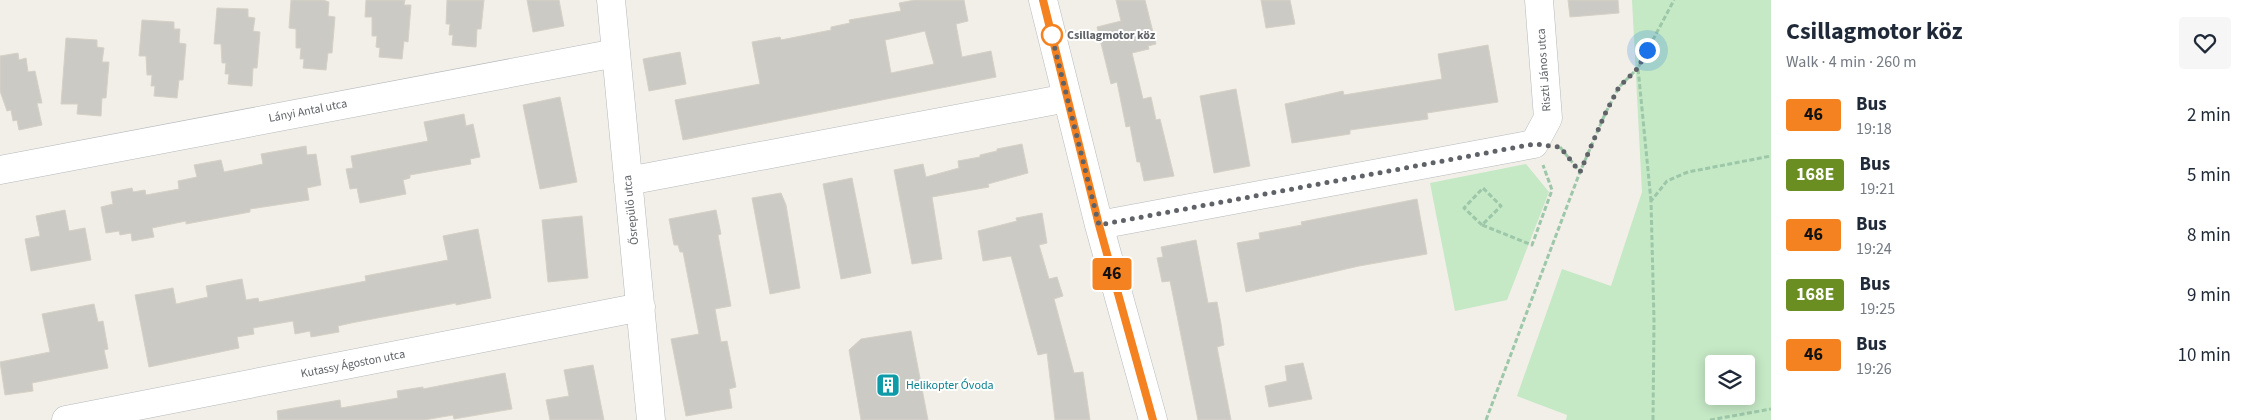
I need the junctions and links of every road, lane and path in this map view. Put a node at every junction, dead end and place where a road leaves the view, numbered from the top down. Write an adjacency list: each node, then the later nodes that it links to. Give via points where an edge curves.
1 (611, 0): 5 (street, Ősrepülő utca)
2 (1043, 0): 7 (street)
3 (1539, 0): 8 (street, Riszti János utca, via 1548,118)
4 (1674, 0): 6 (path)
5 (616, 53): 10 (street, Lányi Antal utca); 12 (street, Ősrepülő utca)
6 (1638, 68): 11 (path, via 1619,87); 13 (path)
7 (1067, 98): 12 (street); 14 (street)
8 (1534, 144): 11 (path, via 1560,147); 14 (street); 15 (path, via 1552,190 1532,244)
9 (1771, 156): 13 (path, via 1688,172 1667,181)
10 (0, 170)
11 (1580, 172): 21 (path)
12 (628, 181): 16 (street, Ősrepülő utca)
13 (1651, 201): 22 (path)
14 (1099, 225): 20 (street)
15 (1482, 225): 15 (path, via 1464,208 1483,188 1501,206)
16 (641, 307): 18 (street, Kutassy Ágoston utca); 19 (street, Ősrepülő utca)
17 (1771, 409): 23 (path)
18 (66, 420)
19 (651, 420)
20 (1153, 420)
21 (1486, 420)
22 (1653, 420)
23 (1710, 420)

